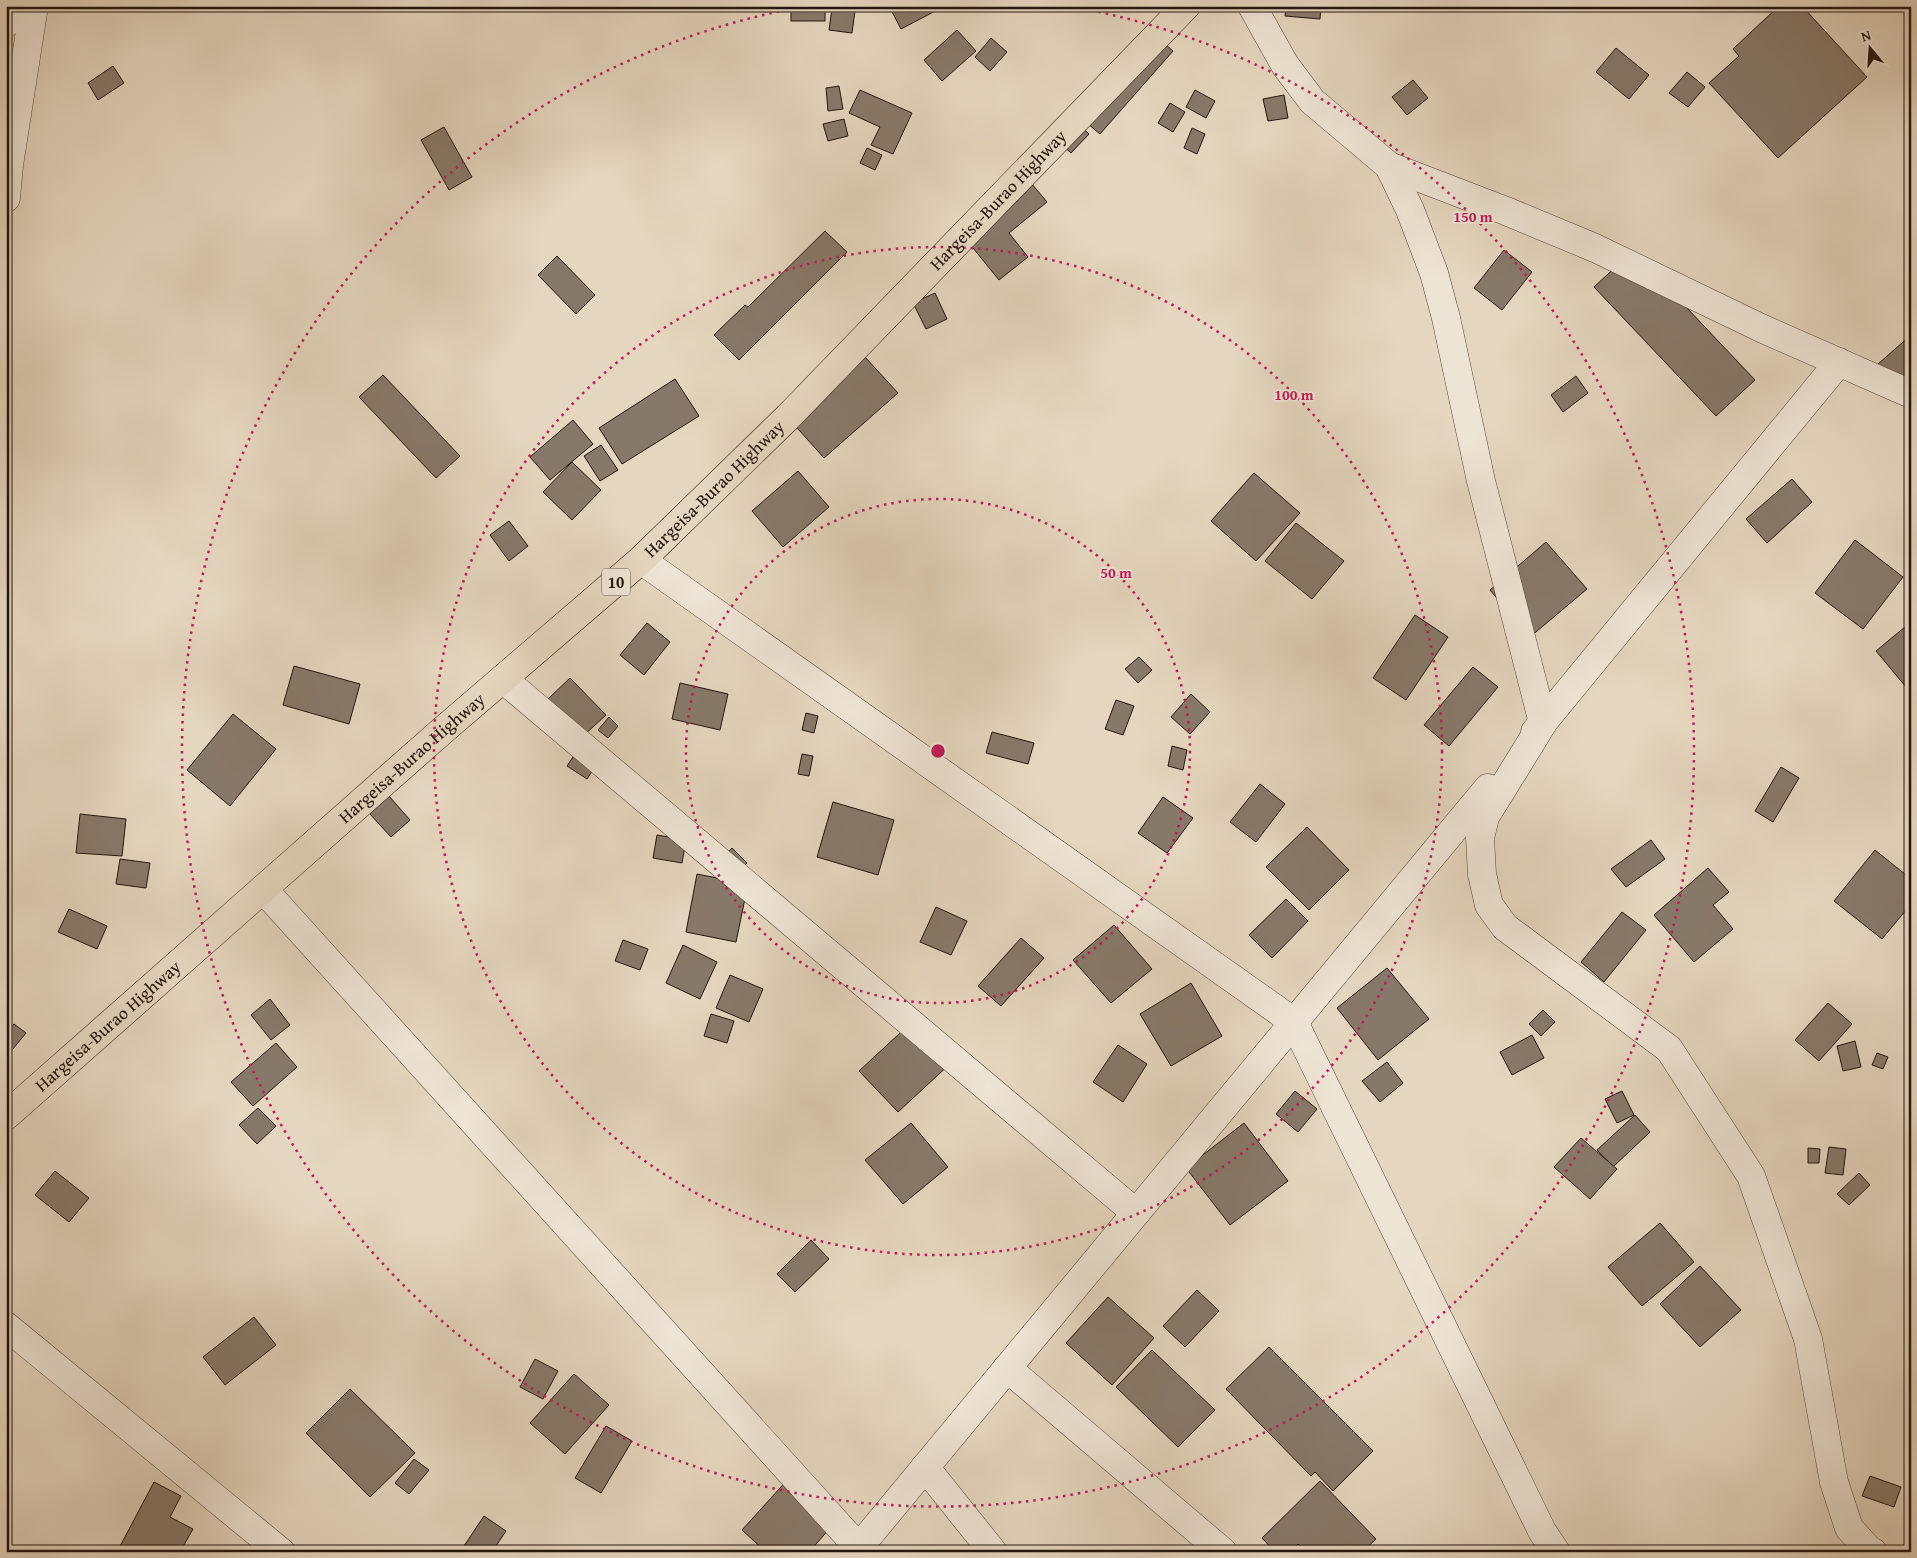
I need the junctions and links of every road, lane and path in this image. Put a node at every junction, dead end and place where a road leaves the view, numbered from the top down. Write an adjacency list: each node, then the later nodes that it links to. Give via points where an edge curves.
1 (26, 6): 5 (street)
2 (34, 6): 7 (street, via 8,165)
3 (1186, 6): 10 (highway, Hargeisa-Burao Highway / 10, via 788,417)
4 (1252, 6): 6 (street, via 1284,65 1312,101)
5 (6, 23)
6 (1389, 166): 8 (street, via 1595,248); 12 (street, via 1434,272 1481,480)
7 (6, 198)
8 (1839, 362): 9 (street); 12 (street)
9 (1911, 394)
10 (641, 560): 11 (highway, Hargeisa-Burao Highway / 10); 14 (street)
11 (502, 679): 13 (highway, Hargeisa-Burao Highway / 10); 16 (street)
12 (1543, 722): 14 (street); 25 (street, via 1484,817 1480,838 1482,874 1489,905 1505,927 1669,1049 1751,1176 1808,1339 1834,1482 1849,1528)
13 (263, 888): 15 (highway, Hargeisa-Burao Highway / 10); 20 (street)
14 (1294, 1022): 16 (street); 24 (street, via 1542,1531)
15 (6, 1116)
16 (1136, 1213): 18 (street)
17 (6, 1326): 21 (street)
18 (1007, 1368): 19 (street); 23 (street)
19 (925, 1467): 20 (street); 22 (street)
20 (857, 1550)
21 (281, 1552)
22 (993, 1552)
23 (1223, 1552)
24 (1556, 1552)
25 (1873, 1552)

